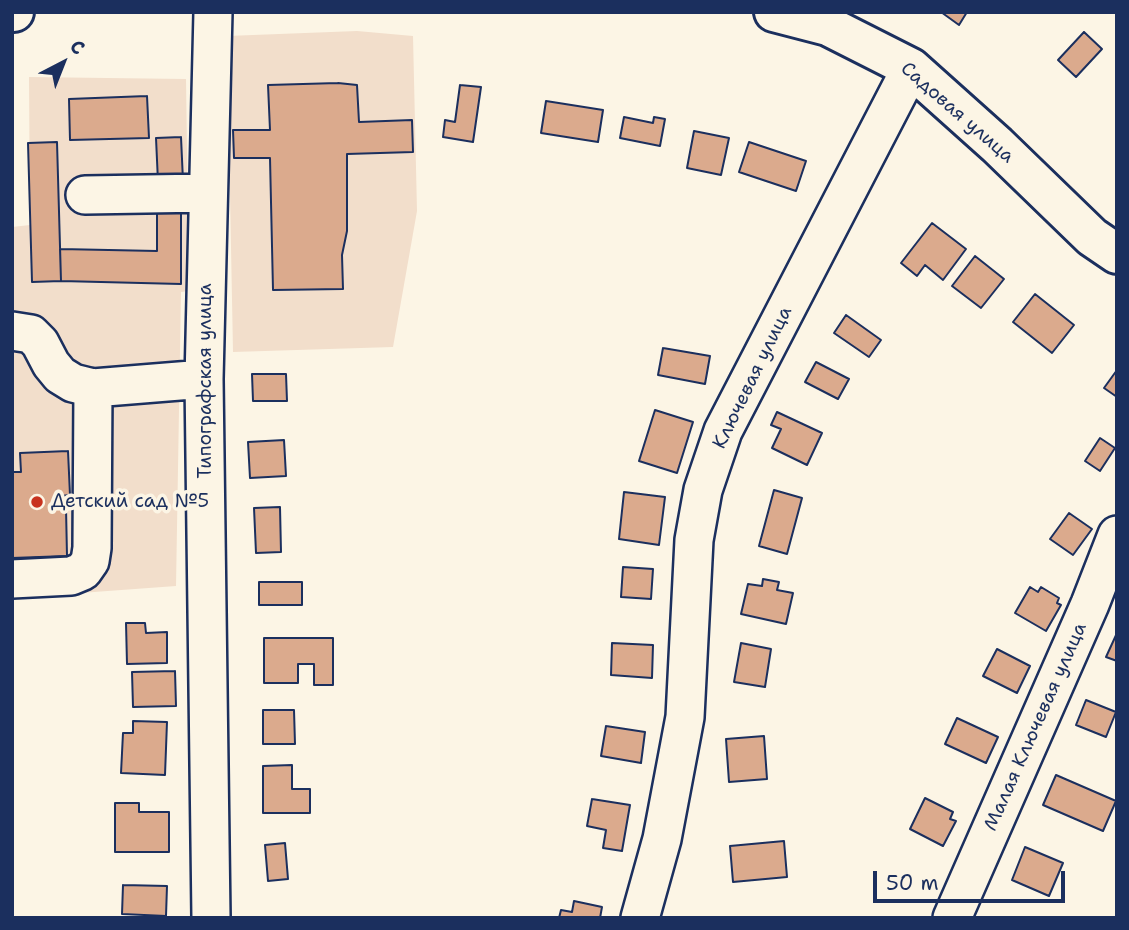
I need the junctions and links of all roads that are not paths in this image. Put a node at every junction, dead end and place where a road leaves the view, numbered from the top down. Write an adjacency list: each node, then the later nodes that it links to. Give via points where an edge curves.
1 (213, 12): 5 (street, Типографская улица)
2 (774, 12): 3 (main road, Садовая улица)
3 (825, 19): 4 (main road, Садовая улица)
4 (911, 68): 7 (main road, Садовая улица, via 1092,237); 14 (street, Ключевая улица, via 723,431 703,490 694,540 685,717 662,839)
5 (207, 193): 6 (street); 9 (street, Типографская улица)
6 (85, 195)
7 (1117, 254)
8 (12, 331): 10 (street, via 31,334 60,375)
9 (204, 379): 10 (street); 13 (street, Типографская улица)
10 (93, 388): 12 (street, via 90,561 83,571 71,576)
11 (1117, 535): 15 (street, Малая Ключевая улица)
12 (12, 579)
13 (211, 918)
14 (640, 918)
15 (952, 918)

